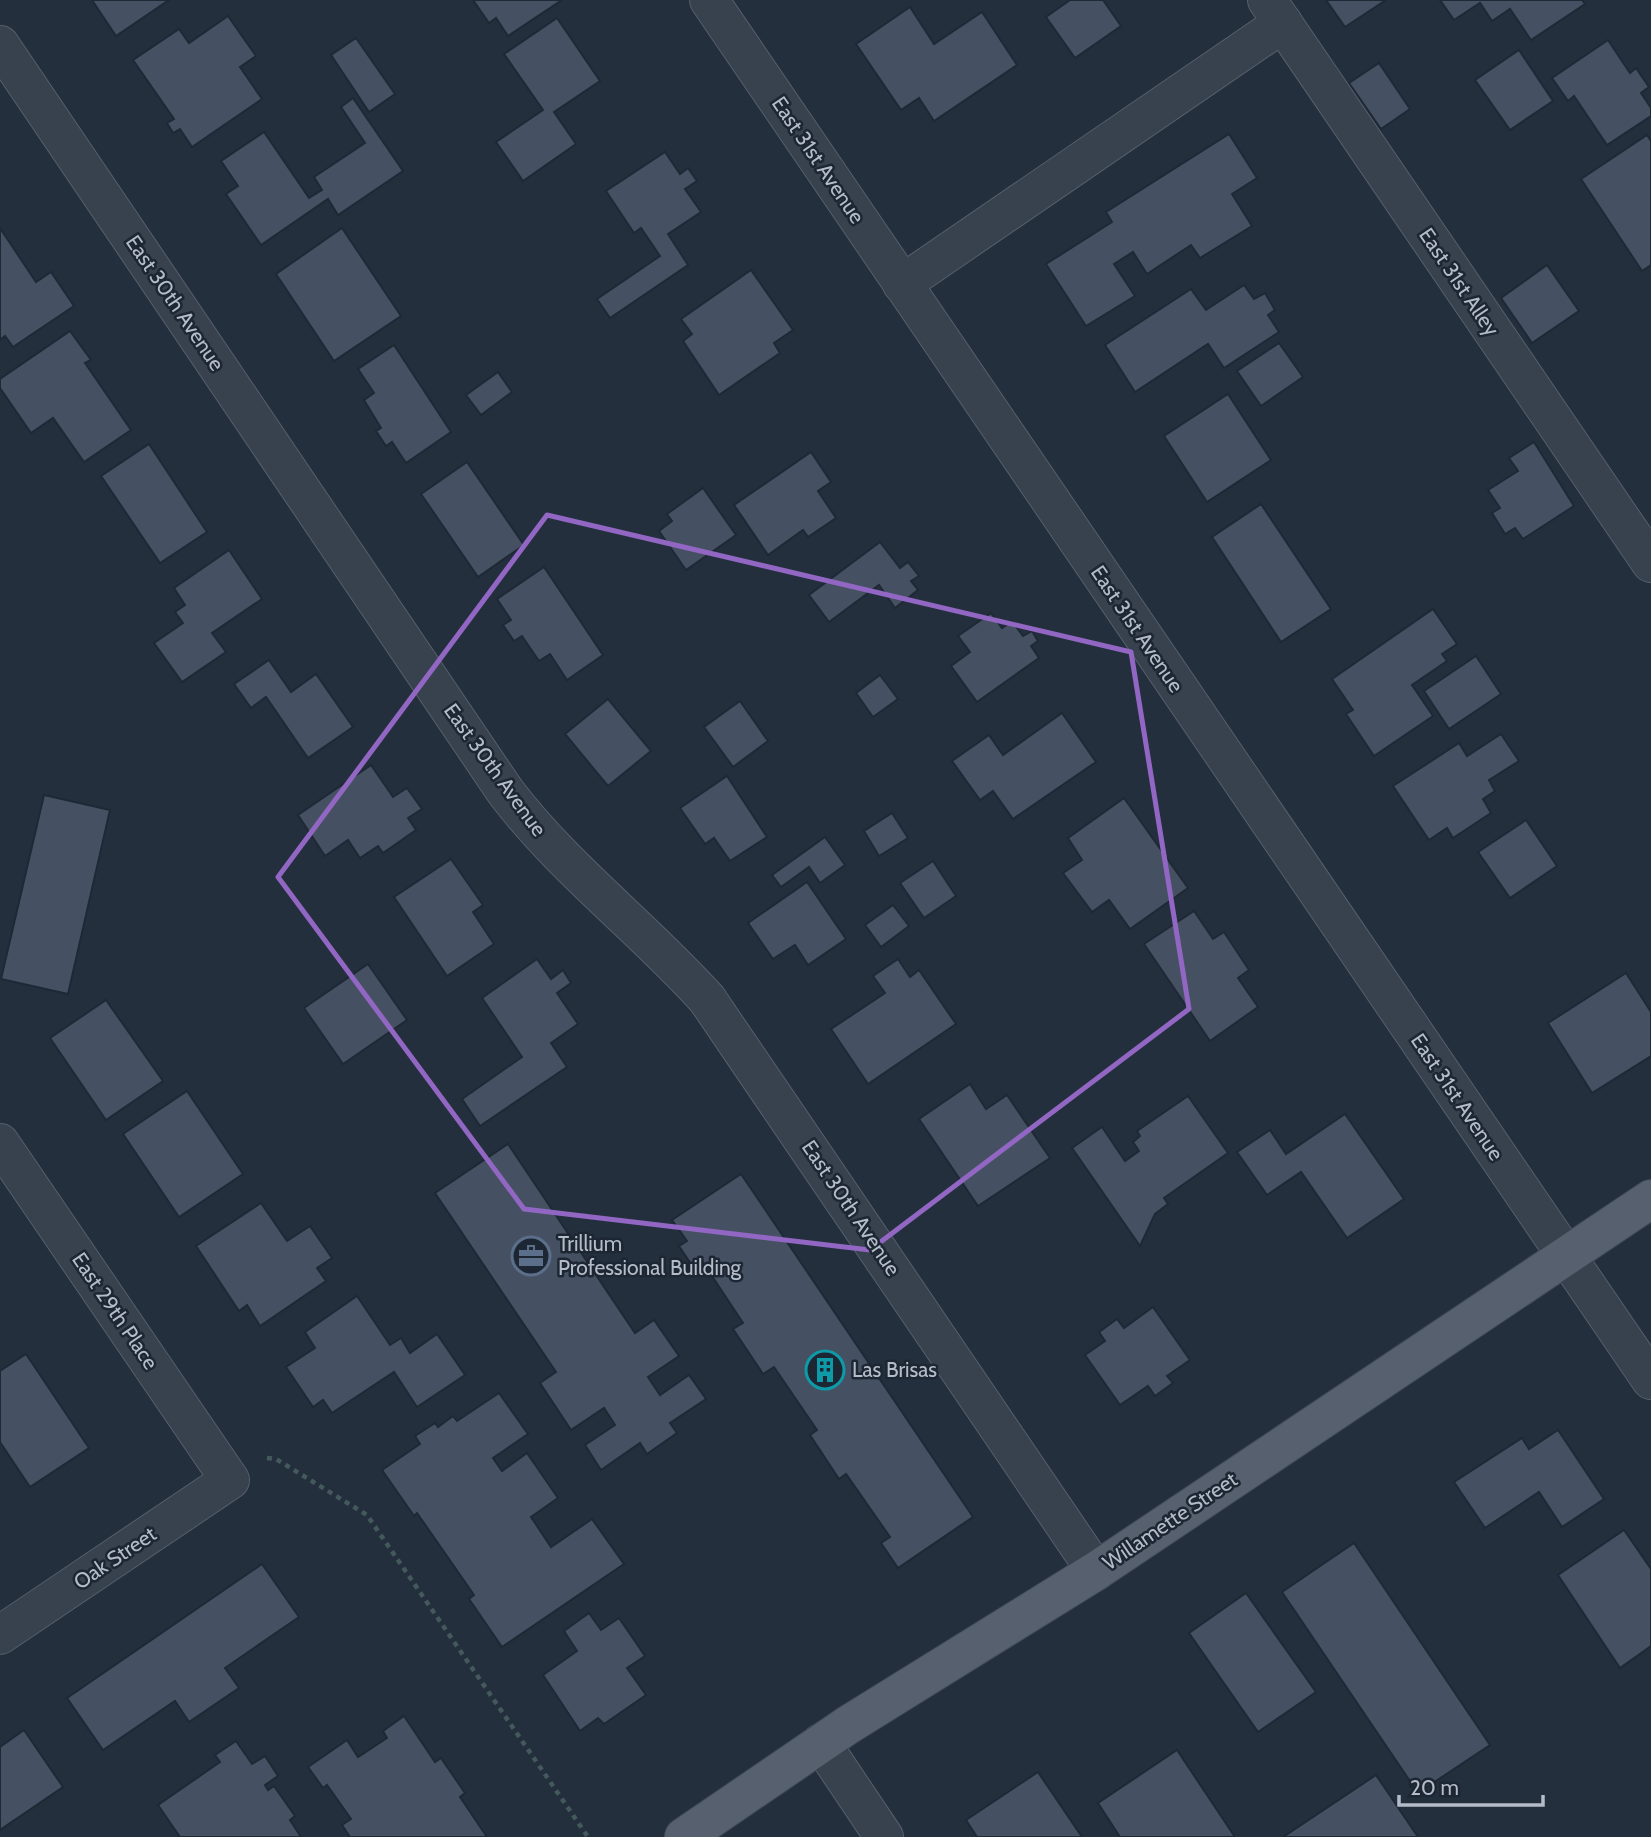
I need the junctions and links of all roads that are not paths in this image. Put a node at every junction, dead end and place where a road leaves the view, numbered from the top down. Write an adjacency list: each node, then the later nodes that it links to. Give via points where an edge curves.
1 (709, 0): 4 (street, East 31st Avenue)
2 (1275, 12): 4 (street); 5 (street, East 31st Alley)
3 (0, 45): 11 (street, East 30th Avenue, via 505,791 546,841 706,999)
4 (902, 285): 8 (street, East 31st Avenue)
5 (1651, 563)
6 (0, 1143): 10 (street, East 29th Place)
7 (1651, 1199): 8 (main road, Willamette Street)
8 (1567, 1256): 9 (street, East 31st Avenue); 11 (main road, Willamette Street)
9 (1651, 1380)
10 (230, 1480): 12 (street, Oak Street)
11 (1096, 1571): 13 (main road, Willamette Street)
12 (0, 1635)
13 (821, 1743): 14 (main road, Willamette Street); 15 (street)
14 (684, 1837)
15 (884, 1837)

